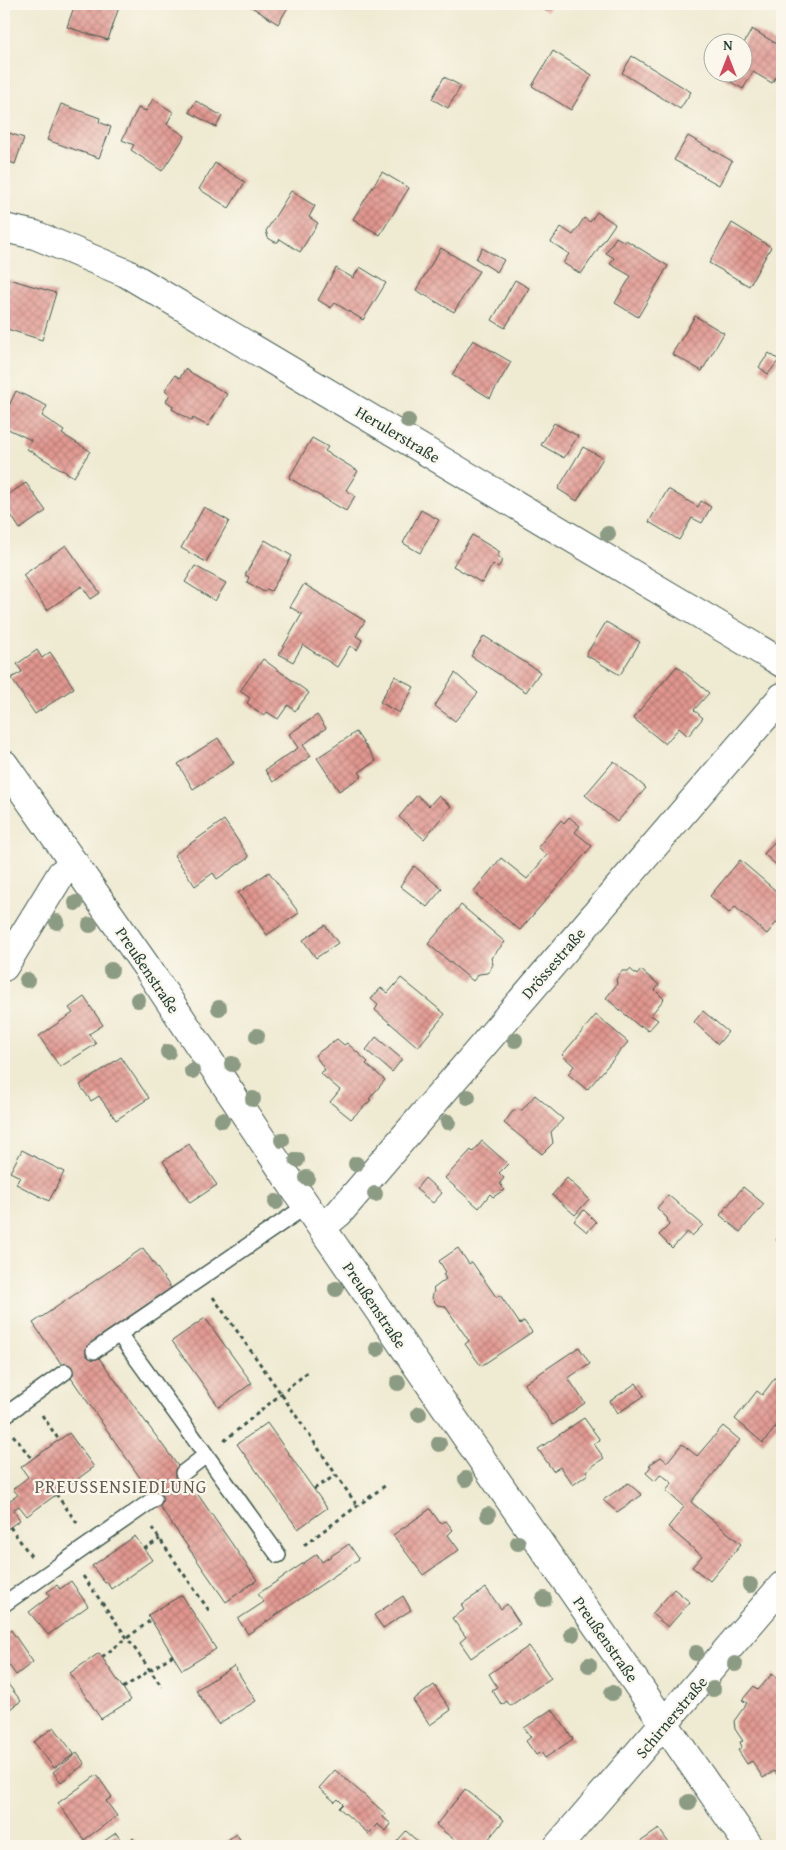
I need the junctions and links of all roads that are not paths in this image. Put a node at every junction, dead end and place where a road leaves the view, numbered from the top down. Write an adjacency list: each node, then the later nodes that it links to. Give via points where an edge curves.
1 (4, 228): 2 (street, Herulerstraße, via 35,235 126,272)
2 (782, 663)
3 (782, 697): 7 (street, Drössestraße, via 339,1213)
4 (4, 764): 5 (street, Preußenstraße)
5 (75, 864): 6 (street, via 61,874); 7 (street, Preußenstraße)
6 (4, 967)
7 (314, 1216): 8 (lane, via 200,1278); 18 (street, Preußenstraße)
8 (119, 1334): 9 (lane); 12 (lane)
9 (94, 1351)
10 (65, 1372): 11 (lane, via 30,1398)
11 (7, 1423)
12 (206, 1456): 13 (lane); 15 (lane)
13 (183, 1474)
14 (154, 1499): 17 (lane)
15 (278, 1555)
16 (782, 1586): 18 (street, Schirnerstraße)
17 (4, 1604)
18 (665, 1724): 19 (street, Schirnerstraße); 20 (street, Preußenstraße)
19 (558, 1846)
20 (749, 1846)

